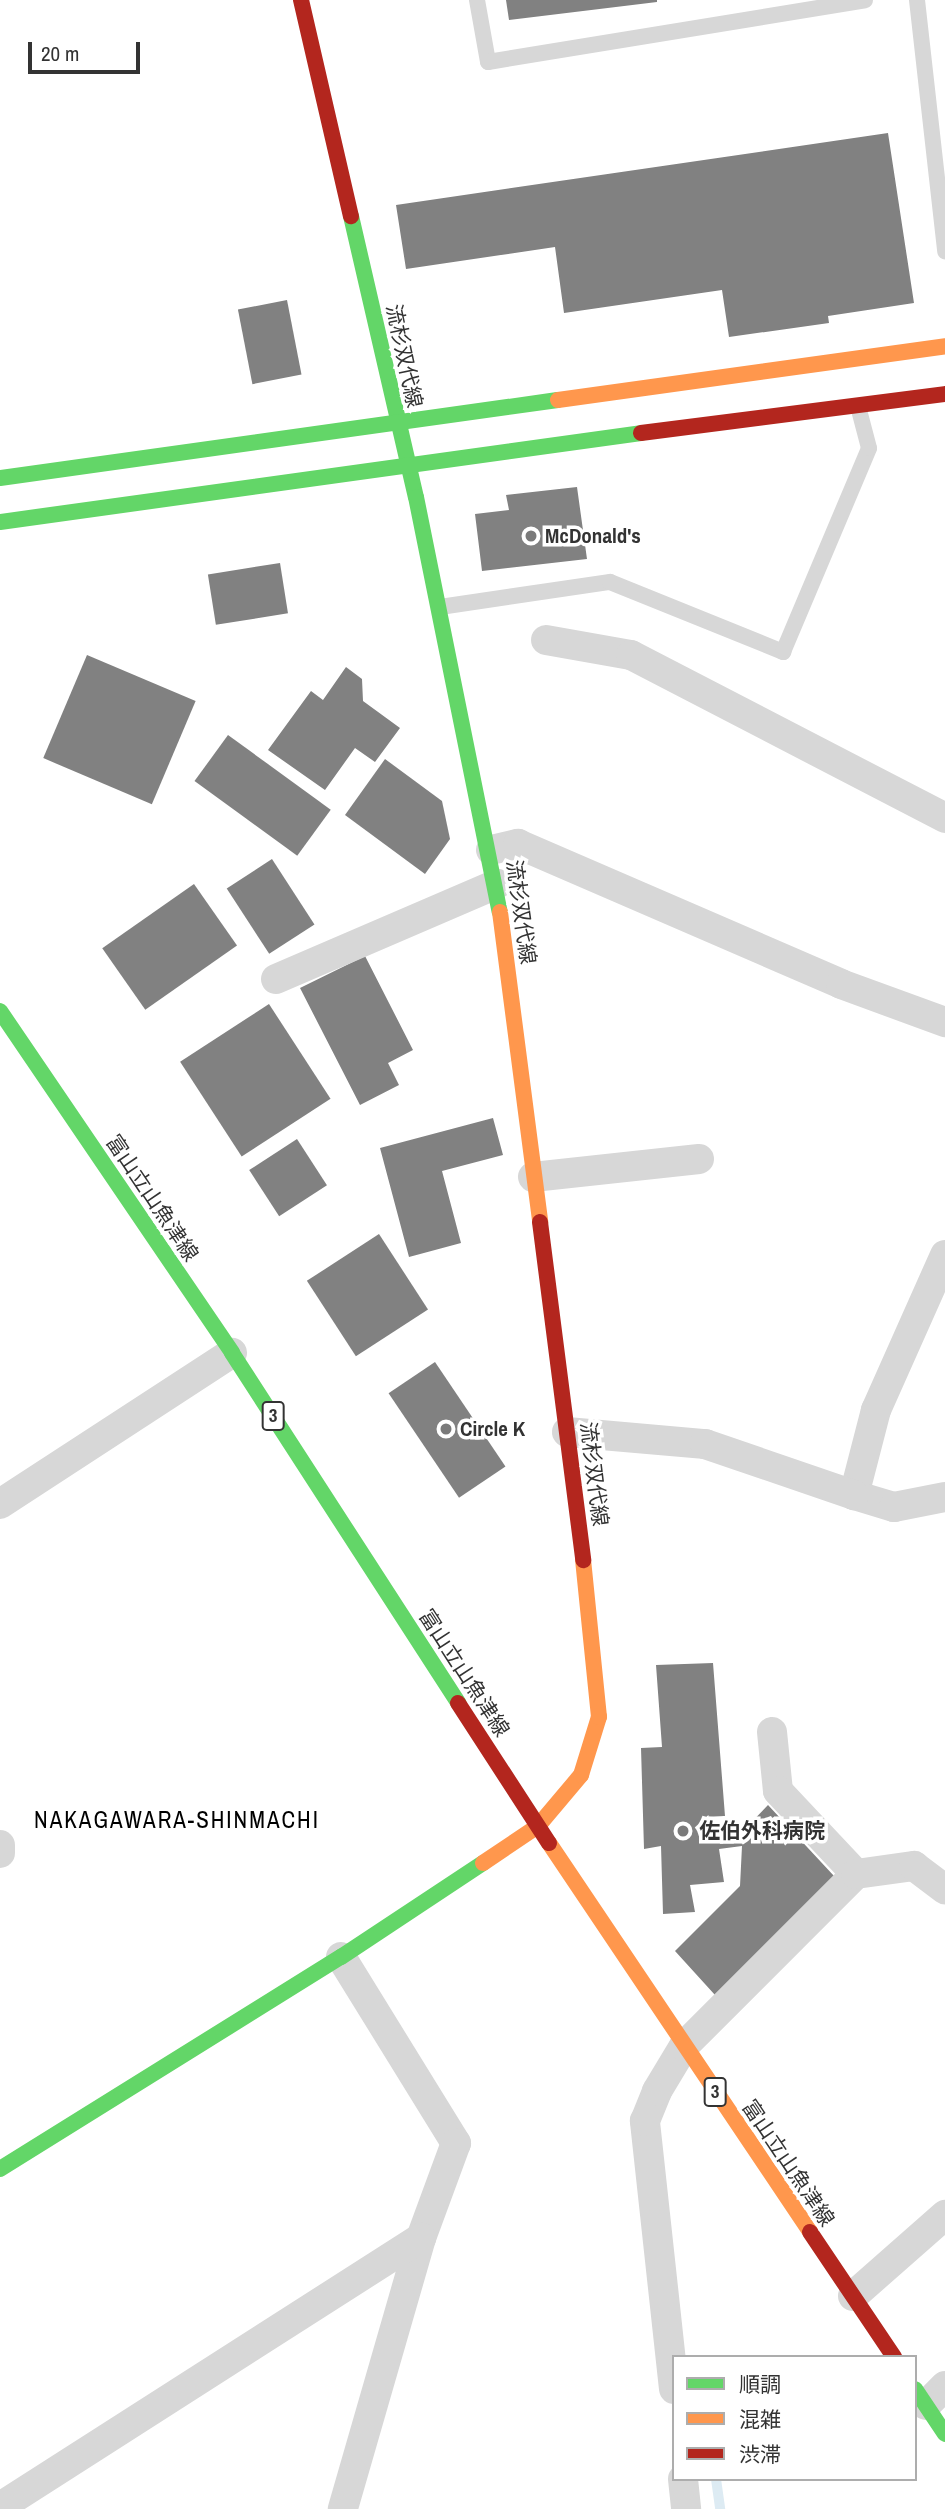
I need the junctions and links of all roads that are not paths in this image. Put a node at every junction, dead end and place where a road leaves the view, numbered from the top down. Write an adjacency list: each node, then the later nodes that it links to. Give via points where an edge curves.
1 (301, 0): 9 (main road, 流杉双代線)
2 (477, 0): 3 (lane, via 488,62)
3 (865, 0)
4 (917, 0): 5 (lane)
5 (945, 251)
6 (945, 346): 9 (main road)
7 (945, 394): 8 (main road)
8 (858, 404): 10 (main road); 13 (lane, via 869,448 783,652 610,582)
9 (397, 425): 10 (main road, 流杉双代線); 11 (main road)
10 (409, 462): 12 (main road); 13 (main road, 流杉双代線)
11 (0, 478)
12 (0, 522)
13 (440, 607): 16 (main road, 流杉双代線)
14 (546, 640): 15 (street, via 631,655)
15 (945, 818)
16 (491, 850): 17 (main road, 流杉双代線); 20 (street, via 518,844 841,984)
17 (497, 884): 18 (street); 22 (main road, 流杉双代線)
18 (276, 979)
19 (0, 1011): 24 (main road, 富山立山魚津線 / 3)
20 (945, 1021)
21 (699, 1159): 22 (street)
22 (533, 1177): 25 (main road, 流杉双代線)
23 (945, 1255): 26 (street, via 876,1410)
24 (232, 1353): 28 (street); 30 (main road, 富山立山魚津線 / 3)
25 (567, 1432): 26 (street, via 705,1444); 30 (main road, 流杉双代線, via 599,1717 582,1775)
26 (854, 1495): 27 (street, via 894,1507)
27 (945, 1497)
28 (0, 1504)
29 (772, 1732): 33 (street, via 778,1791)
30 (538, 1826): 35 (main road, 流杉双代線); 36 (main road, 富山立山魚津線 / 3)
31 (0, 1844): 32 (street)
32 (0, 1853)
33 (856, 1874): 34 (street, via 914,1866); 36 (street)
34 (945, 1889)
35 (341, 1956): 37 (main road, 流杉双代線); 39 (street, via 456,2143)
36 (684, 2046): 40 (main road, 富山立山魚津線 / 3); 42 (street, via 645,2121)
37 (0, 2169)
38 (945, 2215): 40 (street)
39 (421, 2238): 46 (street); 47 (street)
40 (853, 2296): 41 (main road, 富山立山魚津線 / 3)
41 (893, 2355)
42 (672, 2371)
43 (929, 2393): 44 (main road)
44 (945, 2434)
45 (683, 2481): 48 (street)
46 (0, 2507)
47 (343, 2509)
48 (687, 2509)

